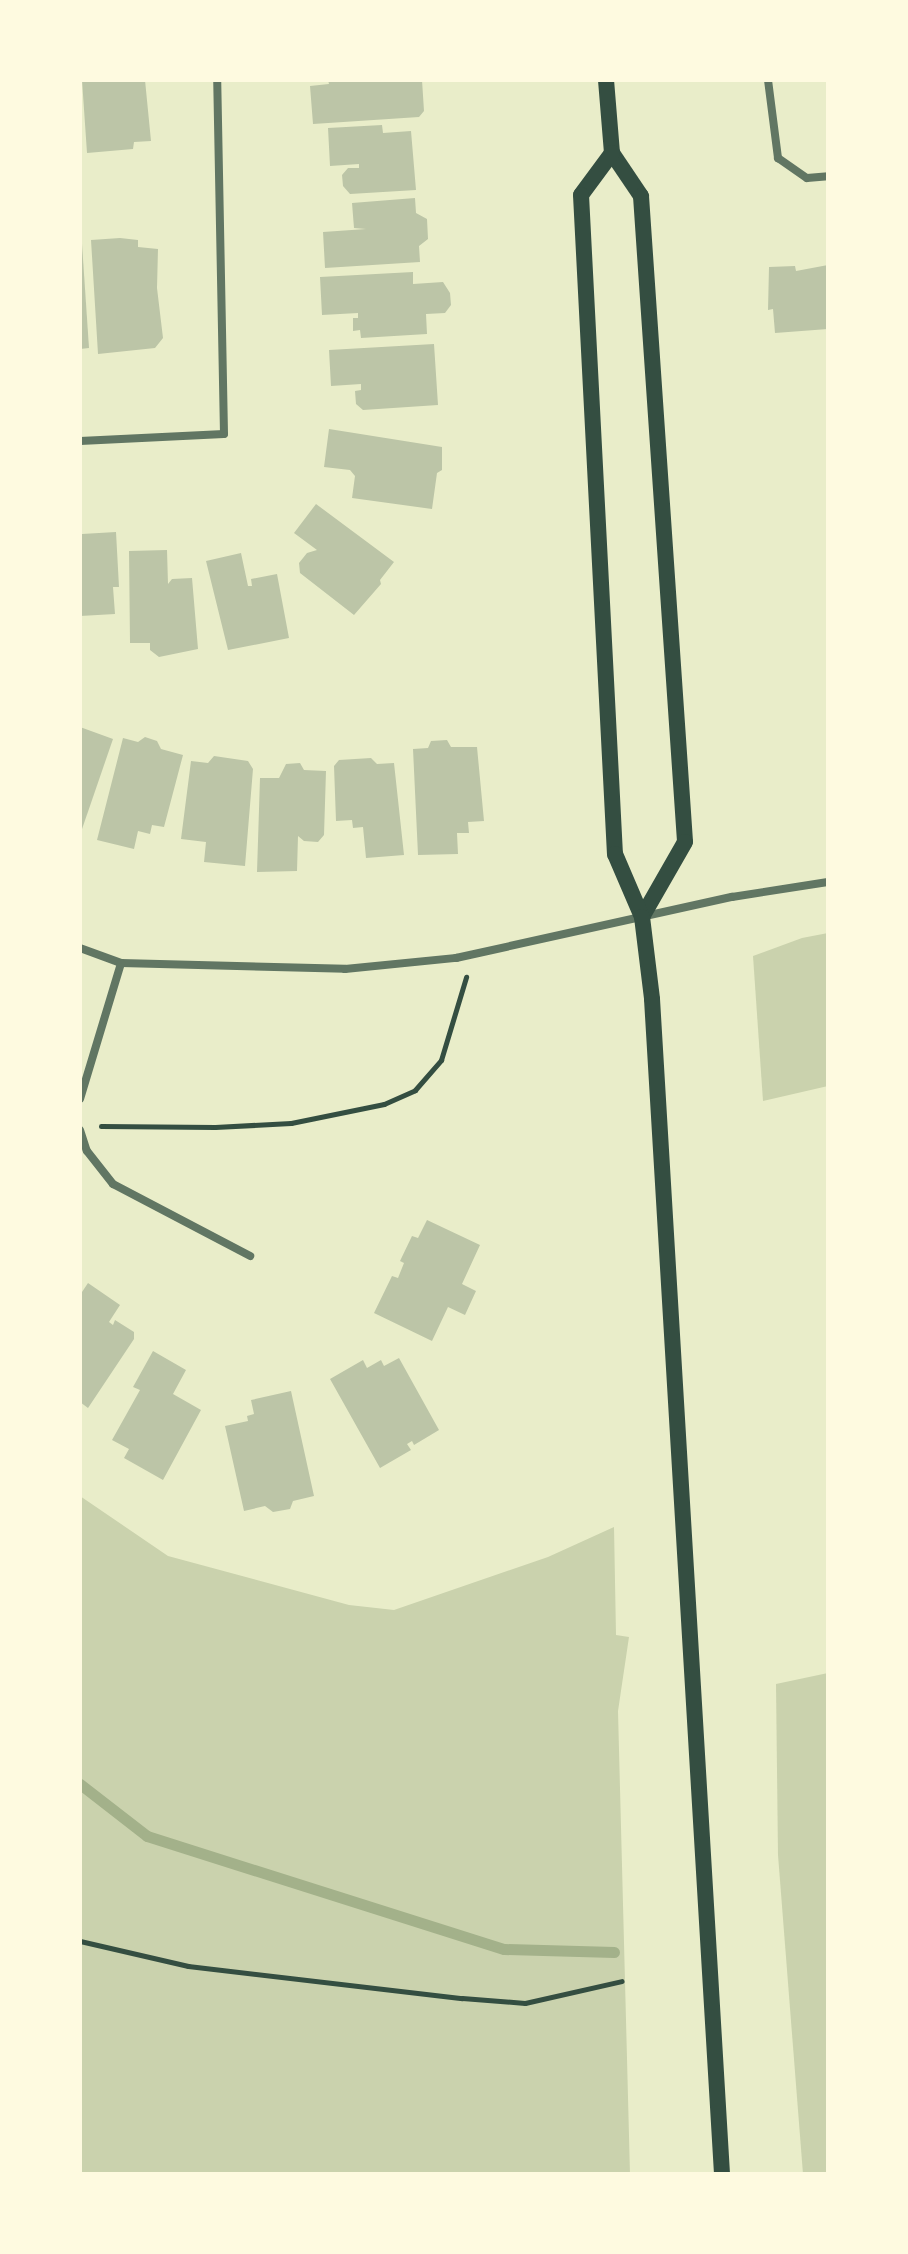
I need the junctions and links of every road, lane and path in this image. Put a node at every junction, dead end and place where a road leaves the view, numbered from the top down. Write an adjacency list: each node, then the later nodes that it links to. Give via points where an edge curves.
1 (217, 80): 6 (street, via 224,434)
2 (606, 80): 4 (main road)
3 (768, 80): 5 (street, via 778,158 807,178)
4 (612, 153): 8 (main road, via 581,195 615,854); 8 (main road, via 641,196 685,842)
5 (828, 176)
6 (80, 441)
7 (828, 882): 8 (street)
8 (642, 917): 10 (street); 18 (main road, via 652,999)
9 (80, 948): 11 (street)
10 (456, 958): 11 (street, via 345,969); 13 (path, via 466,979 441,1060 415,1090 384,1104 291,1123)
11 (121, 963): 12 (street)
12 (80, 1099)
13 (95, 1126)
14 (80, 1130): 15 (street, via 87,1151 113,1184)
15 (250, 1256)
16 (80, 1941): 17 (path, via 188,1966 525,2003)
17 (622, 1981)
18 (722, 2174)

